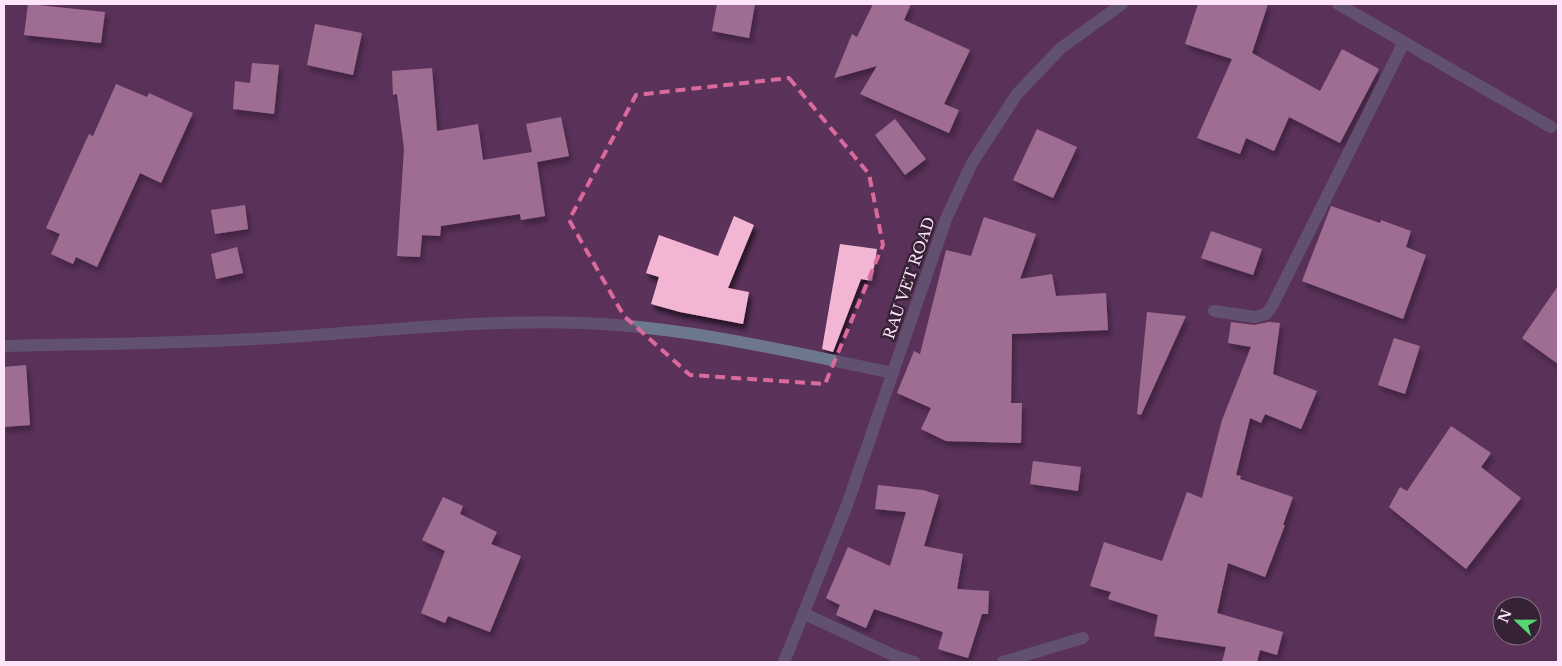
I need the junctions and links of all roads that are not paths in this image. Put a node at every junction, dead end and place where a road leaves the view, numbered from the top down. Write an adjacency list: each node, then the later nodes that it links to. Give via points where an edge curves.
1 (1122, 4): 7 (street, RAU VET ROAD, via 1061,48 1017,94 972,163 946,219)
2 (1338, 4): 3 (street)
3 (1404, 42): 4 (street); 5 (street, via 1272,306 1266,314 1255,317)
4 (1551, 127)
5 (1214, 311)
6 (4, 346): 7 (street, via 270,338 512,322 584,323 730,340)
7 (893, 373): 8 (street, RAU VET ROAD)
8 (805, 614): 10 (street, RAU VET ROAD); 11 (street)
9 (1083, 638): 12 (street)
10 (784, 662)
11 (914, 662)
12 (1003, 662)

